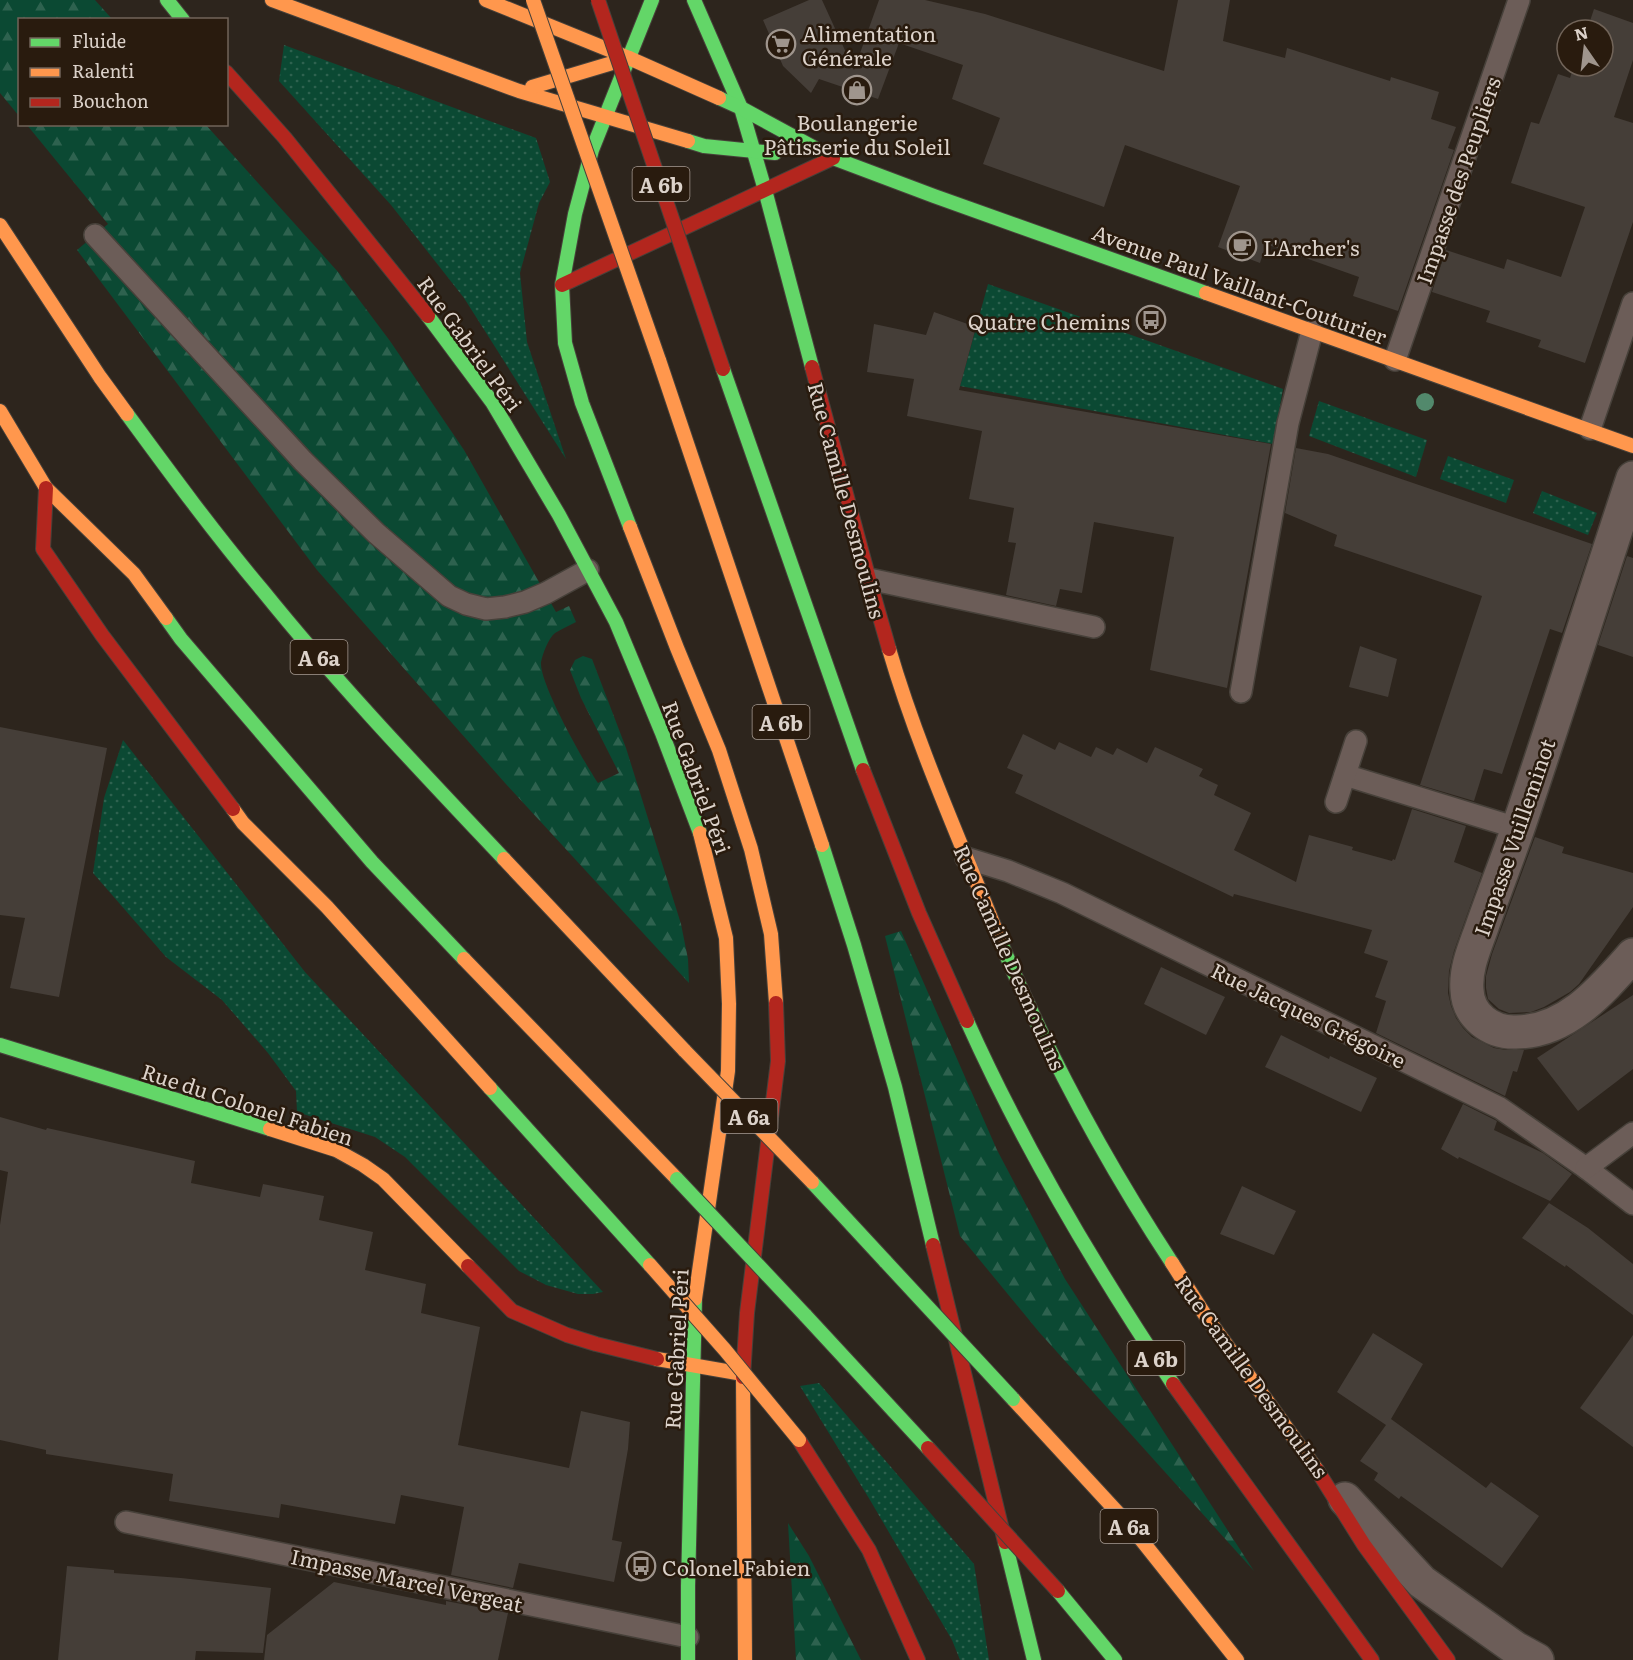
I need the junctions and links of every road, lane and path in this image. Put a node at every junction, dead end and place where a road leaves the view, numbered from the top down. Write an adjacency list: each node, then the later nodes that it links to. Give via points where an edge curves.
1 (167, 0): 9 (main road)
2 (273, 0): 12 (main road, Avenue Paul Vaillant-Couturier)
3 (486, 0): 10 (main road, Avenue Paul Vaillant-Couturier)
4 (533, 0): 51 (main road, A 6b, bridge, via 659,360 854,945 892,1076)
5 (598, 0): 54 (main road, A 6b, bridge, via 854,745 928,933 974,1036 1016,1123 1135,1327)
6 (652, 0): 10 (main road, Rue Gabriel Péri)
7 (694, 0): 13 (main road)
8 (1519, 0): 23 (lane, Impasse des Peupliers)
9 (181, 18)
10 (629, 58): 12 (main road); 13 (main road, Avenue Paul Vaillant-Couturier); 14 (main road, Rue Gabriel Péri)
11 (228, 74): 29 (main road, Rue Gabriel Péri, via 299,156 492,402)
12 (519, 91): 14 (main road, Avenue Paul Vaillant-Couturier)
13 (741, 108): 15 (main road, Rue Camille Desmoulins); 16 (main road, Avenue Paul Vaillant-Couturier)
14 (605, 117): 15 (main road, Avenue Paul Vaillant-Couturier, via 704,146); 20 (main road, Rue Gabriel Péri, via 574,214)
15 (754, 151): 16 (main road, Avenue Paul Vaillant-Couturier); 17 (main road, Rue Camille Desmoulins)
16 (833, 158): 17 (main road); 22 (main road, Avenue Paul Vaillant-Couturier)
17 (765, 190): 20 (main road); 30 (main road, Rue Camille Desmoulins)
18 (0, 225): 53 (main road, A 6a, bridge, via 100,377 176,481 336,677 1131,1527)
19 (95, 236): 29 (lane, via 303,461 376,533 449,596 486,609 505,607 546,593)
20 (562, 285): 44 (main road, Rue Gabriel Péri, via 565,343 582,403 719,750 751,849 771,934 778,1061)
21 (1633, 303): 25 (lane)
22 (1312, 331): 23 (main road, Avenue Paul Vaillant-Couturier); 32 (lane, via 1288,423)
23 (1395, 360): 25 (main road, Avenue Paul Vaillant-Couturier)
24 (0, 411): 28 (main road)
25 (1590, 429): 26 (main road, Avenue Paul Vaillant-Couturier)
26 (1633, 446)
27 (1633, 478): 36 (street, Impasse Vuilleminot)
28 (46, 488): 50 (main road, bridge, via 43,549 102,635 243,823 327,907 650,1265 799,1440 869,1550); 52 (main road, bridge, via 134,574 181,639 372,862 805,1314 1058,1591)
29 (588, 570): 43 (main road, Rue Gabriel Péri, via 616,622 700,833 726,938 728,1071 694,1306)
30 (869, 579): 31 (lane); 37 (main road, Rue Camille Desmoulins, via 901,689)
31 (1094, 627)
32 (1241, 692)
33 (1356, 741): 34 (lane)
34 (1345, 775): 35 (lane); 36 (lane)
35 (1336, 802)
36 (1517, 828): 38 (street, Impasse Vuilleminot, via 1469,964 1468,1002 1473,1011 1491,1028 1501,1031 1514,1033 1546,1027 1581,1008)
37 (966, 858): 41 (lane, Rue Jacques Grégoire, via 1062,893 1500,1108); 45 (main road, Rue Camille Desmoulins, via 1039,1026 1115,1171 1205,1315)
38 (1633, 955)
39 (0, 1045): 43 (main road, Rue du Colonel Fabien, via 336,1150 383,1179 512,1311 535,1323 618,1351)
40 (1633, 1133): 41 (lane)
41 (1586, 1168): 42 (lane, Rue Jacques Grégoire)
42 (1633, 1204)
43 (692, 1366): 44 (main road, Rue du Colonel Fabien); 47 (main road, Rue Gabriel Péri)
44 (742, 1374): 49 (main road, Rue Gabriel Péri)
45 (1317, 1470): 55 (main road, via 1364,1545); 56 (street, Rue Camille Desmoulins, via 1422,1582)
46 (126, 1522): 47 (lane, Impasse Marcel Vergeat)
47 (688, 1637): 48 (main road, Rue Gabriel Péri)
48 (688, 1660)
49 (745, 1660)
50 (918, 1660)
51 (1034, 1660)
52 (1115, 1660)
53 (1237, 1660)
54 (1372, 1660)
55 (1448, 1660)
56 (1537, 1660)

